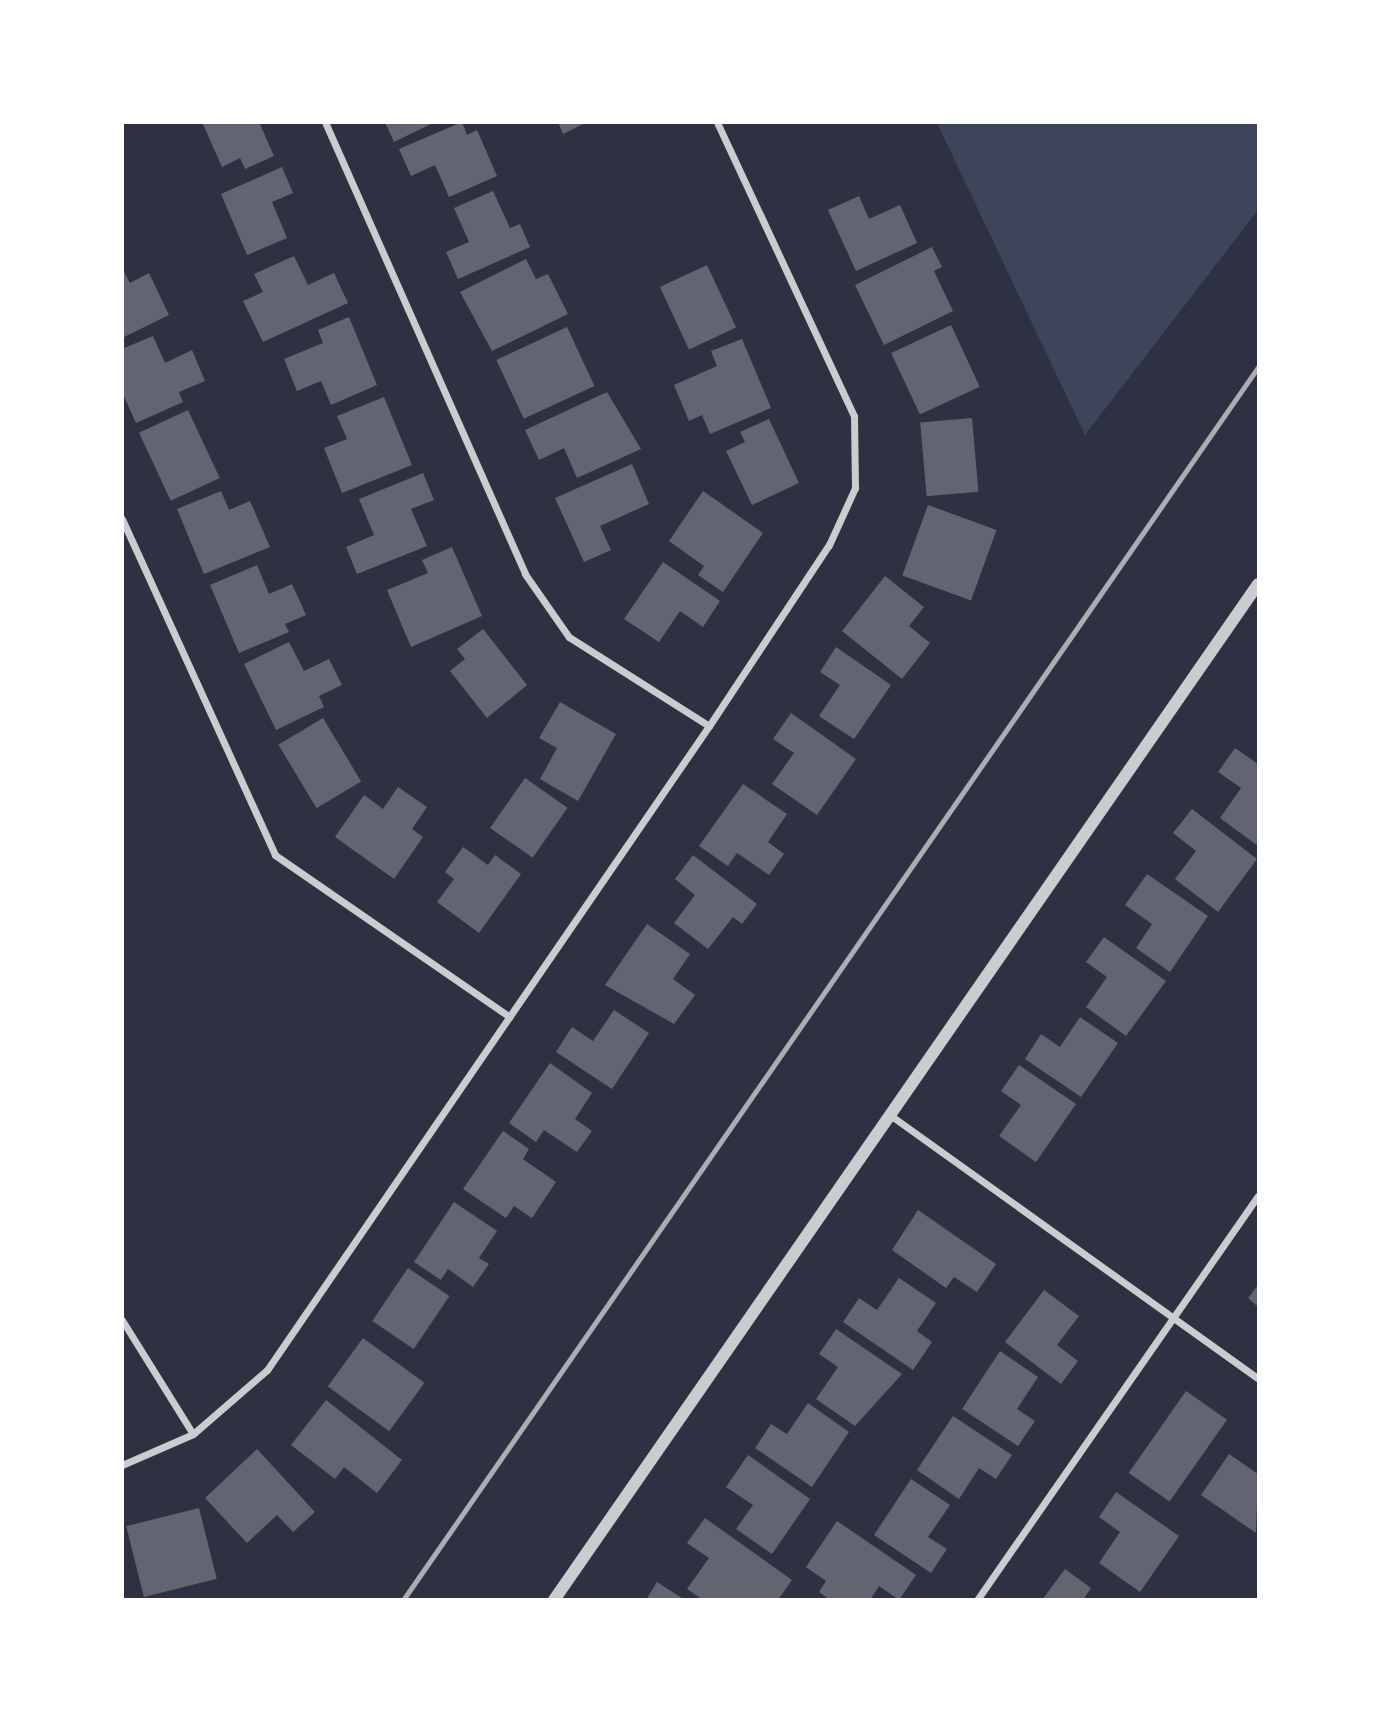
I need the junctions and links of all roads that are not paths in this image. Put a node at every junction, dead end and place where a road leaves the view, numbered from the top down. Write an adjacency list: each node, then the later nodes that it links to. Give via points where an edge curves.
1 (325, 122): 5 (street, via 525,574 569,636)
2 (717, 122): 5 (street, via 854,416 855,488 829,545)
3 (122, 519): 6 (street, via 275,855)
4 (1258, 584): 7 (street)
5 (709, 726): 6 (street)
6 (510, 1017): 12 (street, via 267,1370)
7 (890, 1115): 9 (street); 14 (street)
8 (1258, 1196): 9 (street)
9 (1174, 1316): 11 (street); 15 (street)
10 (122, 1320): 12 (street)
11 (1258, 1378)
12 (193, 1434): 13 (street)
13 (122, 1465)
14 (554, 1600)
15 (977, 1600)

